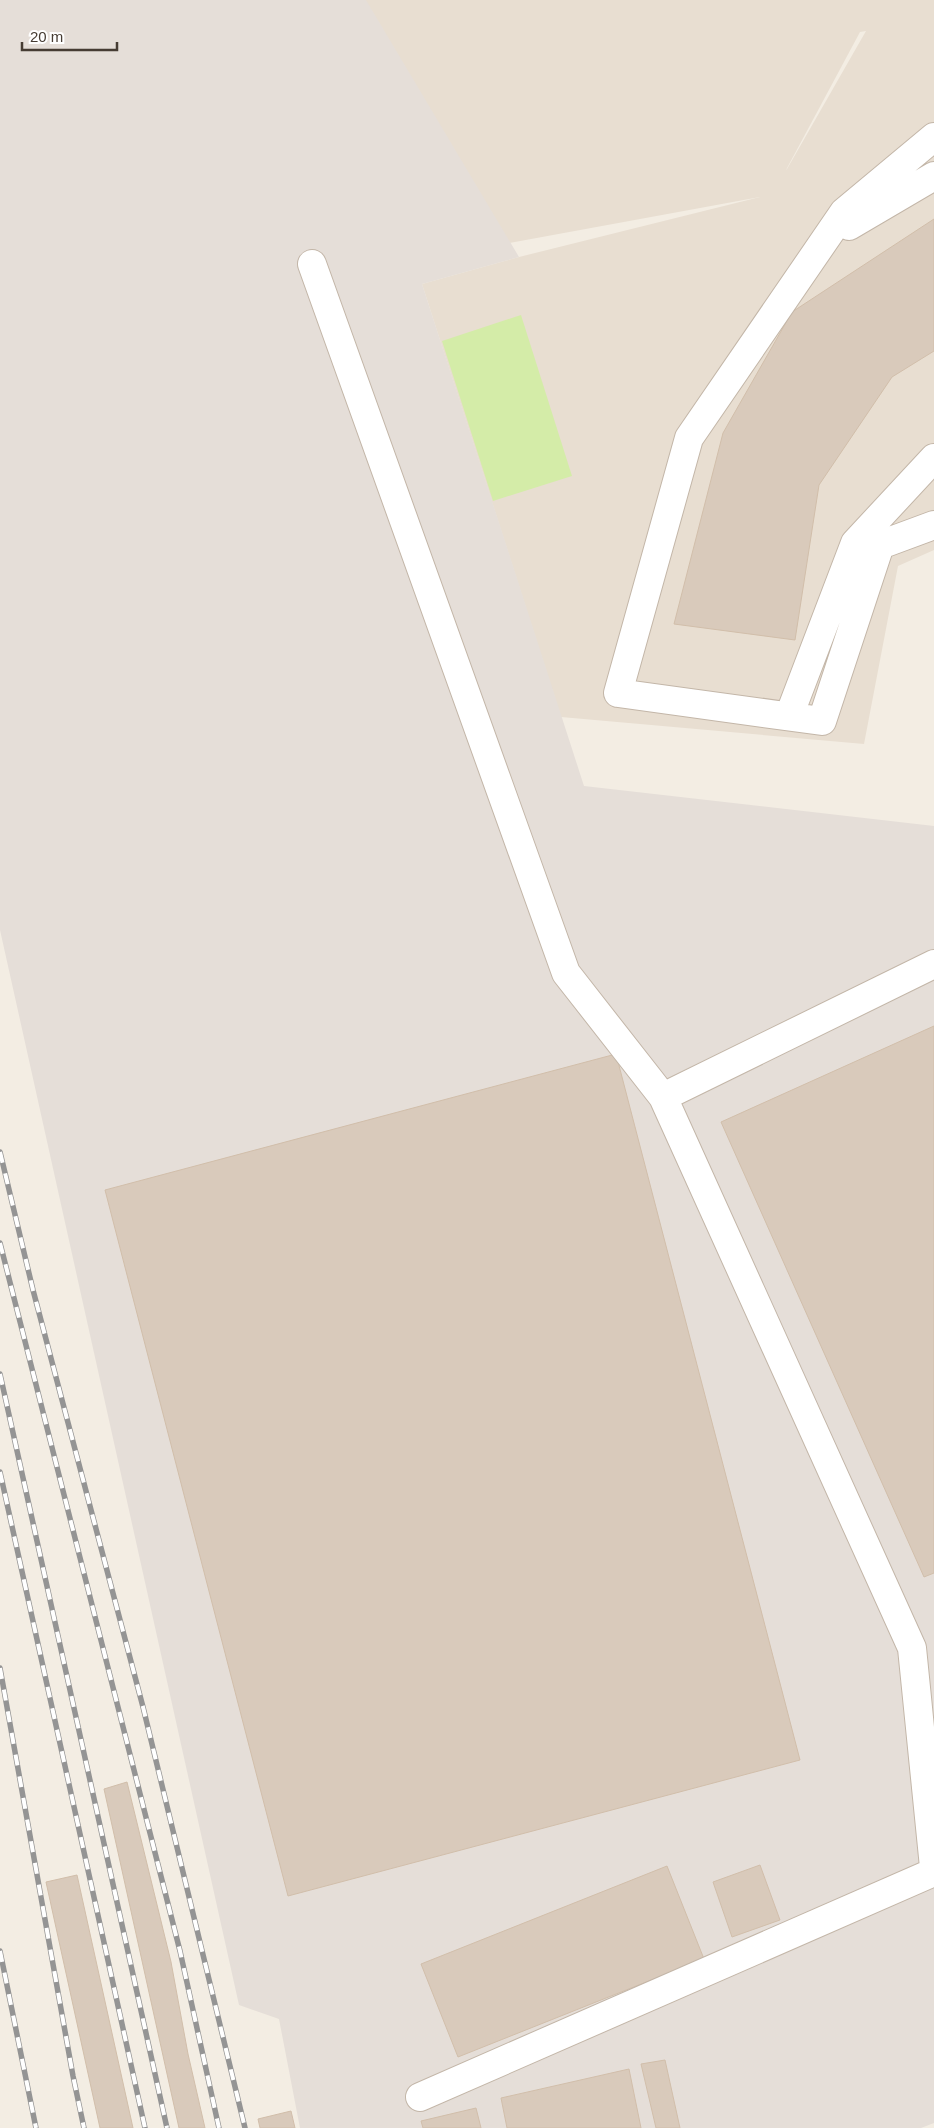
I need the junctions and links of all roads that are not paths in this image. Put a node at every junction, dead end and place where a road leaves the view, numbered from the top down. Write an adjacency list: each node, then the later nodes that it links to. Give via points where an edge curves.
1 (934, 137): 3 (lane, via 844,212)
2 (934, 176): 3 (lane)
3 (826, 239): 7 (lane, via 689,438 618,693)
4 (312, 264): 9 (lane, via 566,973)
5 (934, 458): 7 (lane, via 855,543)
6 (934, 525): 7 (lane, via 880,545 822,721)
7 (789, 716)
8 (934, 964): 9 (lane)
9 (663, 1097): 10 (lane, via 912,1648)
10 (934, 1867)
11 (934, 1872): 12 (lane)
12 (420, 2098)

